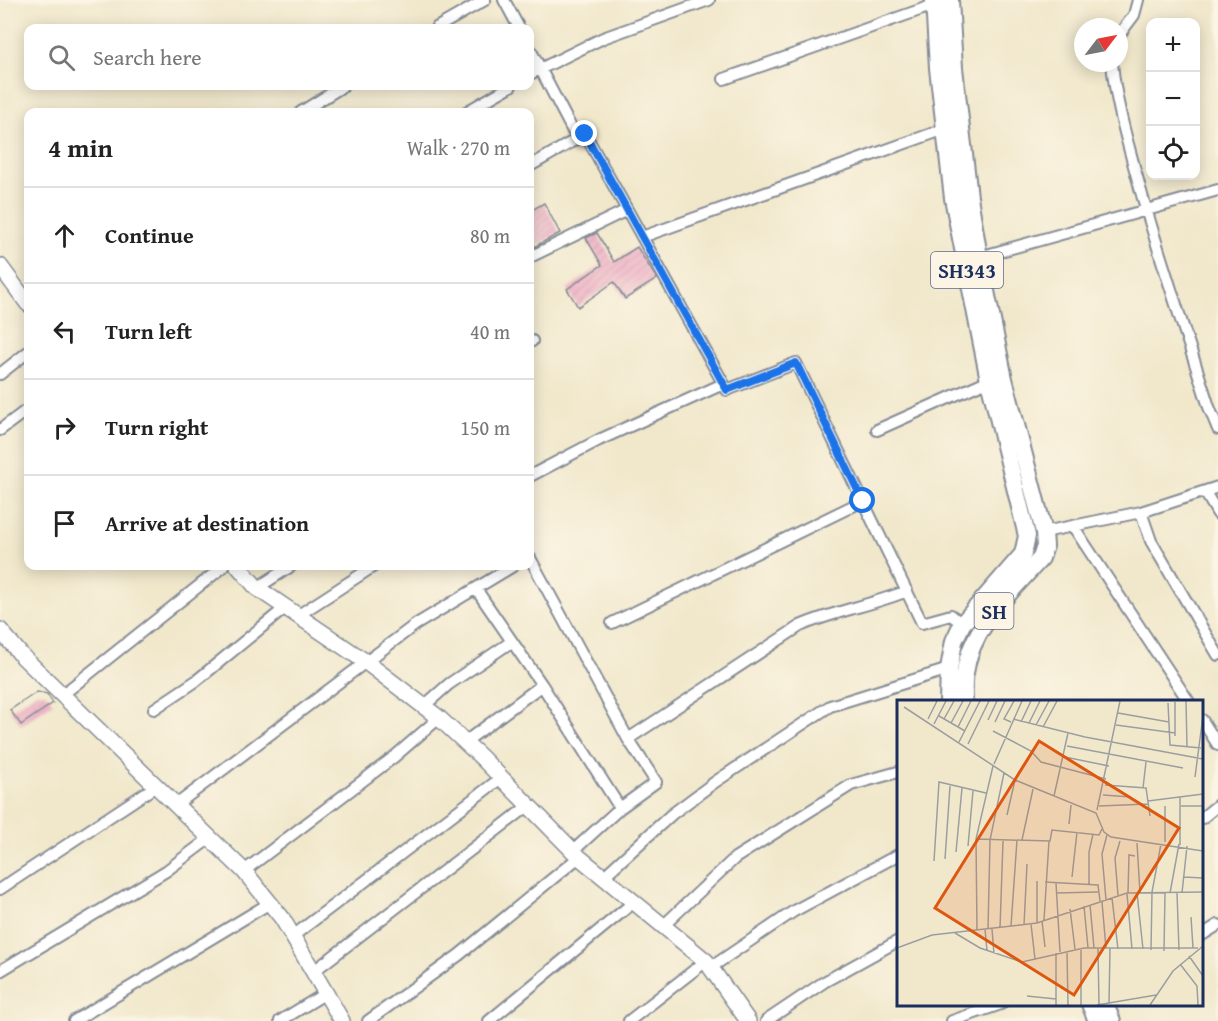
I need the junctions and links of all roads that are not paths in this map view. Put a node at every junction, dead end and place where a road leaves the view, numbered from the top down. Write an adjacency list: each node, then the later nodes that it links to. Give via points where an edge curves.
1 (485, 0): 7 (street)
2 (504, 0): 8 (street)
3 (709, 0): 10 (street, via 603,38)
4 (1138, 0): 6 (street)
5 (939, 2): 13 (street); 18 (main road, SH343); 26 (main road, SH343, via 954,68)
6 (1128, 23)
7 (443, 24)
8 (517, 24)
9 (534, 57): 10 (street)
10 (540, 68): 11 (street); 19 (street)
11 (534, 72)
12 (1113, 72): 23 (street, via 1126,139)
13 (724, 79)
14 (337, 90): 16 (street)
15 (504, 90): 17 (street)
16 (307, 108)
17 (473, 108)
18 (945, 129): 24 (street); 26 (main road, SH343, via 953,198)
19 (577, 139): 20 (street); 22 (street, via 585,134)
20 (534, 164)
21 (1217, 193): 23 (street)
22 (627, 210): 24 (street); 25 (street)
23 (1147, 210): 26 (street); 34 (street)
24 (642, 237): 32 (street)
25 (534, 255)
26 (972, 259): 31 (main road, SH343); 44 (main road, SH343)
27 (0, 266): 28 (street)
28 (24, 293)
29 (24, 355): 30 (street)
30 (0, 374)
31 (989, 380): 36 (street); 45 (main road, SH343)
32 (723, 384): 37 (street, via 598,440); 40 (street, via 727,390 796,363)
33 (24, 412): 35 (street)
34 (1218, 429)
35 (0, 430)
36 (877, 430)
37 (534, 474)
38 (1218, 487): 39 (street)
39 (1205, 492): 41 (street); 42 (street)
40 (863, 501): 54 (street); 56 (street)
41 (1140, 512): 43 (street); 60 (street, via 1151,541)
42 (1218, 514)
43 (1073, 526): 44 (street); 67 (street)
44 (1044, 532): 45 (main road); 66 (main road, SH, via 1041,558 986,620 974,642 964,673)
45 (1027, 536): 57 (main road, via 1023,554)
46 (534, 565): 72 (street)
47 (219, 570): 64 (street)
48 (242, 570): 52 (street)
49 (285, 570): 52 (street)
50 (367, 570): 55 (street)
51 (507, 570): 53 (street)
52 (258, 588): 55 (street)
53 (476, 589): 59 (street); 61 (street, via 415,625)
54 (907, 591): 57 (street, via 922,623 951,615); 72 (street, via 800,626)
55 (291, 612): 61 (street); 69 (street)
56 (612, 623)
57 (962, 624): 62 (main road, via 951,649)
58 (0, 630): 64 (street)
59 (511, 642): 63 (street); 68 (street)
60 (1218, 655)
61 (366, 662): 68 (street); 78 (street)
62 (949, 669): 65 (main road); 87 (street, via 830,706 672,814)
63 (542, 685): 73 (street); 81 (street)
64 (62, 695): 77 (street)
65 (948, 700)
66 (964, 700)
67 (1188, 700)
68 (424, 706): 70 (street)
69 (154, 709)
70 (439, 718): 73 (street); 86 (street)
71 (1203, 722): 74 (street)
72 (628, 739): 81 (street, via 656,782)
73 (465, 742): 76 (street)
74 (1218, 745)
75 (897, 772): 92 (street, via 851,786 735,858)
76 (501, 778): 80 (street); 94 (street)
77 (156, 786): 78 (street); 88 (street)
78 (176, 805): 83 (street)
79 (1218, 805): 82 (street)
80 (528, 806): 84 (street); 98 (street)
81 (620, 808): 84 (street)
82 (1203, 817)
83 (210, 838): 86 (street); 97 (street, via 165,871)
84 (576, 854): 87 (street); 107 (street, via 459,956)
85 (897, 856): 96 (street, via 794,911)
86 (244, 871): 90 (street)
87 (603, 878): 89 (street)
88 (0, 889)
89 (634, 902): 92 (street); 108 (street)
90 (270, 903): 94 (street); 104 (street)
91 (1218, 925): 93 (street)
92 (663, 926): 96 (street)
93 (1203, 934)
94 (293, 936): 98 (street)
95 (897, 942): 110 (street)
96 (708, 965): 103 (street); 109 (street)
97 (0, 971)
98 (314, 971): 99 (street)
99 (326, 993): 105 (street); 106 (street)
100 (998, 1006): 111 (street)
101 (1090, 1006): 112 (main road)
102 (1105, 1006): 113 (main road)
103 (742, 1019)
104 (74, 1021)
105 (280, 1021)
106 (342, 1021)
107 (368, 1021)
108 (489, 1021)
109 (629, 1021)
110 (765, 1021)
111 (952, 1021)
112 (1097, 1021)
113 (1112, 1021)

